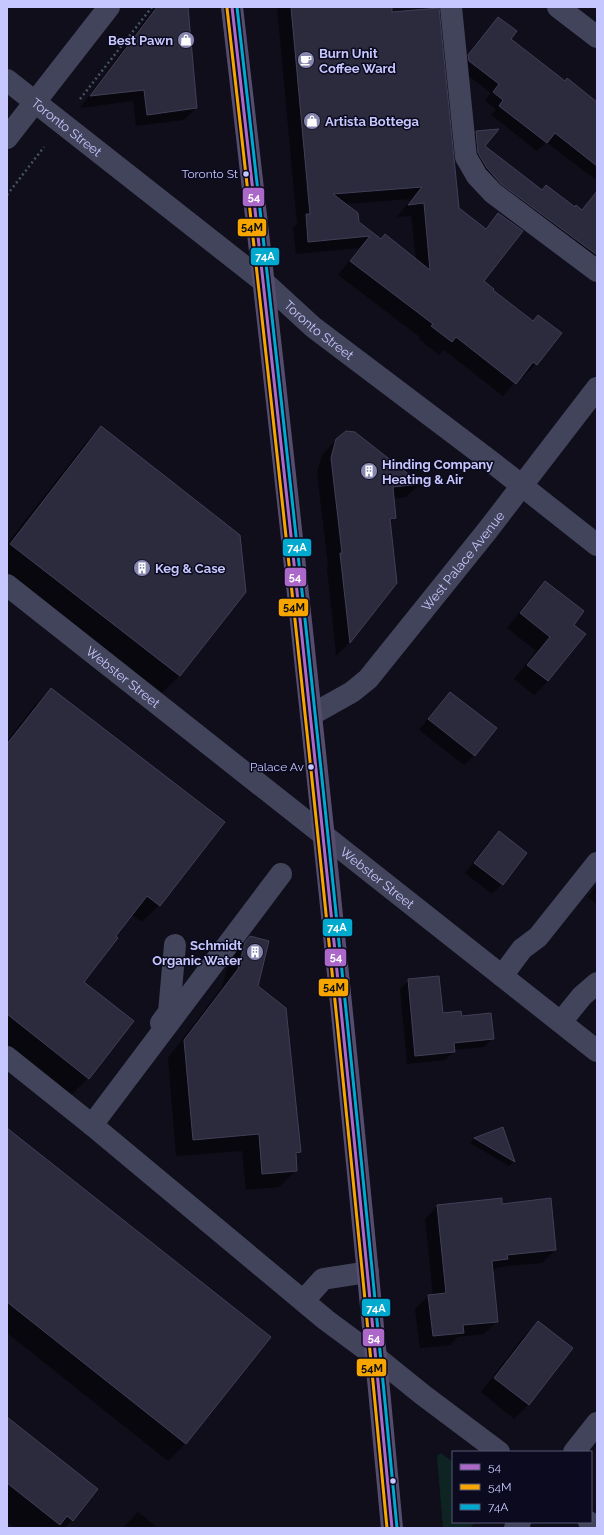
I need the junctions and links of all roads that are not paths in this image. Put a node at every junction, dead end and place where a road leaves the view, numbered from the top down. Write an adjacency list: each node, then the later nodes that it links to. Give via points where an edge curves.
1 (109, 7): 7 (street)
2 (232, 7): 10 (main road)
3 (451, 7): 9 (street, via 466,157 477,176 493,193)
4 (558, 7): 5 (street)
5 (597, 37)
6 (7, 80): 7 (street, Toronto Street)
7 (35, 102): 8 (street); 10 (street, Toronto Street)
8 (7, 138)
9 (597, 271)
10 (264, 282): 12 (street, Toronto Street, via 313,327); 15 (main road)
11 (597, 388): 12 (street, West Palace Avenue)
12 (522, 486): 13 (street, Toronto Street); 15 (street, West Palace Avenue, via 368,680)
13 (597, 545)
14 (7, 585): 16 (street, Webster Street)
15 (311, 715): 16 (main road)
16 (325, 836): 21 (street, Webster Street); 27 (main road)
17 (597, 863): 19 (street)
18 (282, 874): 26 (street)
19 (590, 886): 21 (street, via 538,937 522,949)
20 (175, 946): 26 (street, via 169,1012)
21 (502, 976): 23 (street, Webster Street)
22 (597, 983): 23 (street, via 582,996)
23 (561, 1022): 24 (street, Webster Street)
24 (597, 1051)
25 (7, 1057): 26 (street)
26 (88, 1122): 28 (street)
27 (368, 1272): 28 (street, via 324,1279); 29 (main road)
28 (304, 1300): 29 (street, via 326,1320)
29 (376, 1357): 31 (street); 33 (main road)
30 (597, 1423): 32 (street)
31 (498, 1451)
32 (575, 1451)
33 (392, 1528)

